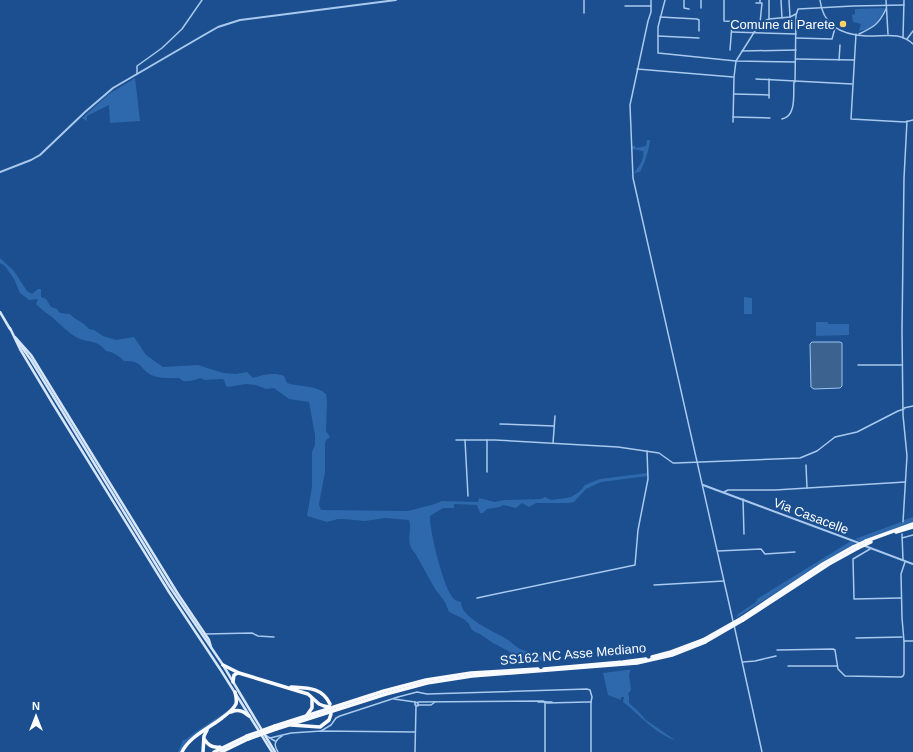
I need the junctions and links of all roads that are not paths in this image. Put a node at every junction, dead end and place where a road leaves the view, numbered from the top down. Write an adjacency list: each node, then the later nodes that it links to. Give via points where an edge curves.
1 (202, 0): 56 (street, via 178,33 137,66)
2 (396, 0): 56 (street, via 240,20 218,27)
3 (584, 0): 24 (street)
4 (650, 0): 19 (street)
5 (665, 0): 26 (street)
6 (684, 0): 22 (street, via 684,8)
7 (701, 0): 20 (street)
8 (724, 0): 30 (street, via 724,21)
9 (770, 0): 29 (street)
10 (781, 0): 28 (street)
11 (789, 0): 27 (street)
12 (820, 0): 21 (street)
13 (886, 0): 16 (street)
14 (904, 0): 17 (street)
15 (756, 3): 30 (street, via 762,4)
16 (886, 5): 17 (street); 21 (street); 23 (street)
17 (904, 5): 43 (street)
18 (625, 6): 19 (street)
19 (650, 6): 55 (street, via 651,12)
20 (701, 8)
21 (821, 8): 25 (street, via 798,9); 32 (street)
22 (689, 9)
23 (886, 9): 38 (street, via 879,22 869,30); 39 (street)
24 (584, 13)
25 (796, 14): 27 (street); 37 (street)
26 (660, 17): 33 (street, via 697,19); 40 (street)
27 (790, 17): 28 (street)
28 (782, 18): 29 (street)
29 (769, 19): 30 (street)
30 (760, 23): 36 (street)
31 (732, 24): 35 (street)
32 (835, 28): 38 (street); 42 (street, via 832,40)
33 (699, 31)
34 (913, 31): 44 (street)
35 (732, 32): 36 (street); 47 (street)
36 (753, 33): 37 (street); 49 (street)
37 (796, 34): 42 (street)
38 (857, 34): 39 (street); 52 (street)
39 (888, 35): 43 (street)
40 (658, 36): 41 (street); 53 (street, via 658,53)
41 (699, 38)
42 (796, 38): 48 (street)
43 (903, 38): 44 (street)
44 (907, 40): 45 (street)
45 (913, 44)
46 (840, 45): 51 (street)
47 (730, 50)
48 (796, 50): 49 (street); 50 (street)
49 (742, 51): 53 (street)
50 (796, 58): 51 (street); 54 (street)
51 (839, 60): 52 (street)
52 (854, 60): 61 (street)
53 (736, 61): 54 (street); 57 (street)
54 (795, 62): 60 (street)
55 (638, 69): 57 (street); 84 (street, via 630,105 632,178)
56 (138, 74): 69 (street, via 113,88 40,155)
57 (734, 77): 62 (street)
58 (756, 79): 59 (street)
59 (769, 79): 60 (street); 62 (street, via 769,96)
60 (794, 82): 61 (street); 65 (street, via 792,112)
61 (852, 84): 67 (street, via 854,86 851,119)
62 (734, 94): 64 (street)
63 (769, 115): 64 (street, via 770,118)
64 (733, 117): 68 (street)
65 (782, 119)
66 (913, 120): 67 (street)
67 (907, 121): 73 (street)
68 (733, 122)
69 (0, 172)
70 (0, 312): 71 (main road)
71 (10, 328): 107 (main road); 107 (main road, via 50,398)
72 (858, 365): 73 (street)
73 (902, 365): 75 (street)
74 (913, 406): 75 (street)
75 (904, 408): 84 (street, via 857,432 835,437 817,451 800,458); 87 (street, via 907,456)
76 (555, 416): 78 (street)
77 (500, 424): 78 (street)
78 (554, 426): 82 (street)
79 (456, 440): 80 (street)
80 (465, 440): 81 (street); 91 (street)
81 (487, 440): 82 (street); 86 (street)
82 (553, 443): 83 (street)
83 (647, 451): 84 (street, via 660,453 673,463); 108 (street, via 648,479 638,530 635,565)
84 (698, 462): 88 (street)
85 (806, 465): 89 (street)
86 (487, 472)
87 (905, 482): 89 (street); 93 (street)
88 (703, 485): 90 (street, Via Casacelle); 101 (street)
89 (807, 488): 90 (street)
90 (724, 492): 92 (street, Via Casacelle)
91 (468, 496)
92 (743, 499): 95 (street); 100 (street, Via Casacelle)
93 (903, 522)
94 (913, 525): 99 (highway, SS162 NC Asse Mediano)
95 (744, 534)
96 (902, 534): 98 (street)
97 (913, 535): 98 (street)
98 (902, 538): 103 (street)
99 (869, 541): 110 (highway, SS162 NC Asse Mediano, bridge); 110 (highway, SS162 NC Asse Mediano, bridge, via 823,564)
100 (871, 548): 103 (street, Via Casacelle); 109 (street, via 853,559 854,599)
101 (718, 550): 102 (street, via 761,549 765,554); 105 (street)
102 (795, 552)
103 (904, 561): 104 (street, Via Casacelle); 109 (street)
104 (913, 564)
105 (724, 581): 106 (street); 120 (street)
106 (654, 584)
107 (169, 586): 111 (main road); 117 (main road); 127 (main road)
108 (477, 598)
109 (901, 598): 113 (street)
110 (742, 619): 128 (highway, SS162 NC Asse Mediano, bridge, via 704,641 670,654 603,665 447,679)
111 (205, 634): 112 (street, via 252,633 258,636); 117 (main road)
112 (274, 636)
113 (903, 636): 114 (street); 115 (street)
114 (856, 638)
115 (904, 641): 116 (street); 123 (street, via 903,676 845,676)
116 (913, 641)
117 (211, 647): 121 (main road)
118 (777, 650): 123 (street, via 834,649)
119 (776, 656): 120 (street)
120 (742, 662): 162 (street)
121 (223, 665): 124 (highway); 125 (main road)
122 (788, 666): 123 (street)
123 (837, 666)
124 (239, 673): 125 (highway, via 234,675); 126 (highway)
125 (233, 682): 144 (main road)
126 (284, 686): 129 (highway, via 308,694); 134 (highway, via 317,690)
127 (235, 692): 135 (highway, via 237,702); 137 (main road)
128 (385, 692): 134 (highway, SS162 NC Asse Mediano); 139 (highway, SS162 NC Asse Mediano)
129 (312, 698): 134 (highway, via 324,706); 138 (highway, via 312,708)
130 (394, 699): 132 (street, via 417,692 427,694 587,689 590,690 592,697); 133 (street); 142 (street, via 340,716)
131 (545, 702): 132 (street); 133 (street); 160 (street)
132 (590, 702): 161 (street)
133 (417, 704): 143 (street)
134 (332, 706): 138 (highway, SS162 NC Asse Mediano)
135 (230, 712): 137 (highway, via 239,710); 141 (highway)
136 (331, 714): 139 (highway, via 329,720 320,727)
137 (250, 716): 157 (main road)
138 (305, 716): 140 (highway, SS162 NC Asse Mediano)
139 (284, 726): 140 (highway, SS162 NC Asse Mediano)
140 (276, 728): 146 (highway, SS162 NC Asse Mediano, bridge)
141 (208, 729): 148 (highway); 152 (highway, via 191,740)
142 (322, 731): 143 (street); 145 (street)
143 (415, 732): 159 (street)
144 (264, 734): 147 (street); 158 (main road)
145 (282, 735): 147 (street); 149 (street)
146 (248, 737): 150 (highway, SS162 NC Asse Mediano); 151 (highway, SS162 NC Asse Mediano)
147 (270, 738): 149 (street)
148 (204, 739): 151 (highway, via 213,747); 153 (highway)
149 (275, 741): 158 (street)
150 (234, 745): 155 (highway, SS162 NC Asse Mediano); 156 (highway)
151 (223, 747): 154 (highway, SS162 NC Asse Mediano)
152 (182, 752)
153 (203, 752)
154 (214, 752)
155 (221, 752)
156 (224, 752)
157 (272, 752)
158 (276, 752)
159 (415, 752)
160 (545, 752)
161 (592, 752)
162 (762, 752)

